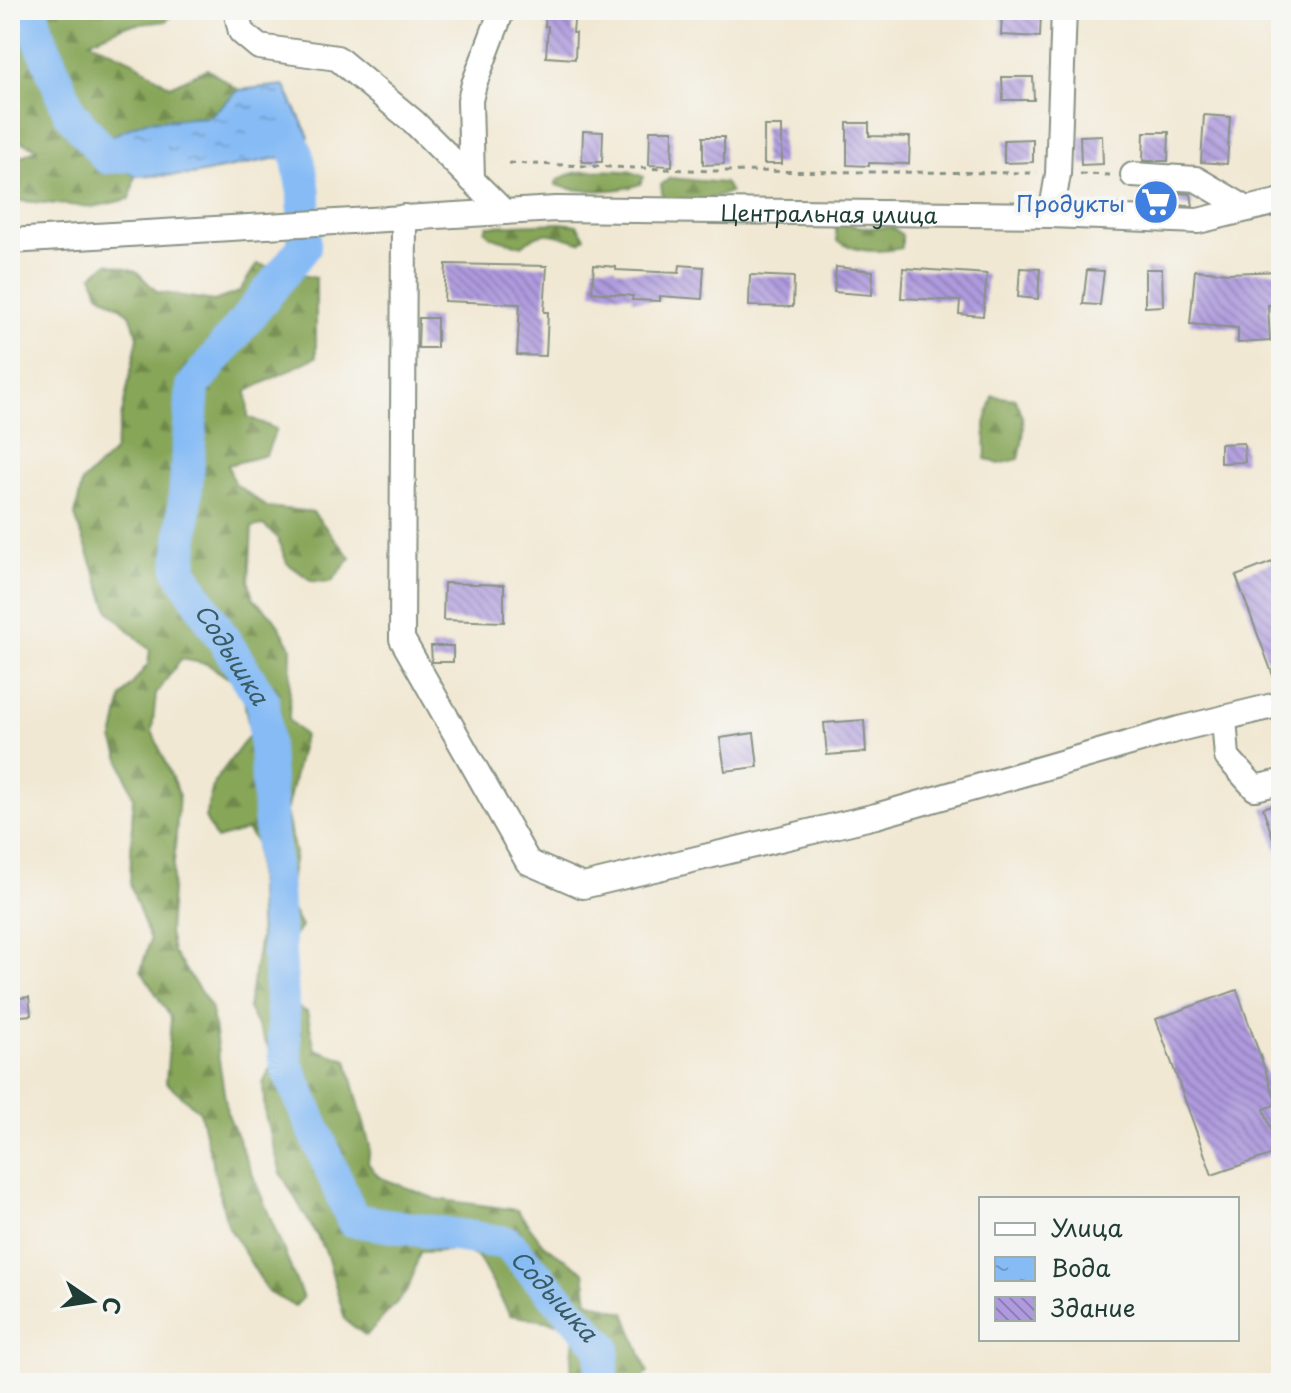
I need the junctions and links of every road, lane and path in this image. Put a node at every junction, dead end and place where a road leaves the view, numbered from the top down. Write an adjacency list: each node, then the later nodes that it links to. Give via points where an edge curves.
1 (236, 10): 7 (street, via 241,32 259,47 337,58 414,122)
2 (502, 10): 7 (street, via 470,100)
3 (1064, 10): 5 (street)
4 (509, 163): 5 (path)
5 (1058, 174): 6 (path); 11 (street)
6 (1133, 175): 9 (street, via 1196,179)
7 (472, 180): 10 (street)
8 (1281, 201): 9 (street, Центральная улица)
9 (1247, 209): 11 (street, Центральная улица, via 1198,221)
10 (504, 212): 11 (street, Центральная улица); 12 (street, Центральная улица)
11 (1051, 215)
12 (404, 217): 13 (street, Центральная улица); 15 (street, via 402,639 528,862 583,886 876,816)
13 (10, 241)
14 (1281, 704): 15 (street)
15 (1224, 718): 16 (street, via 1227,757 1255,788)
16 (1281, 782)

